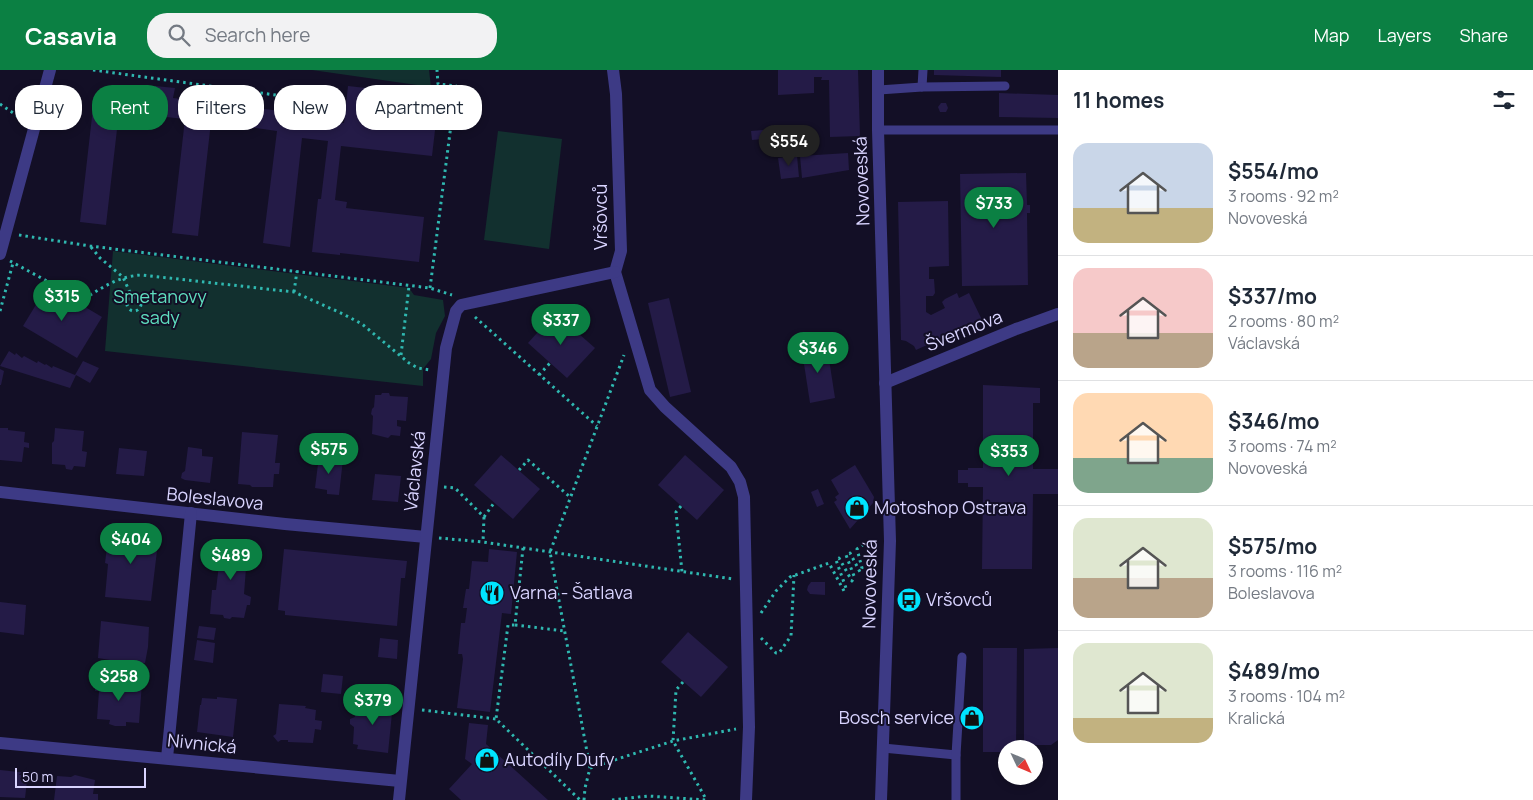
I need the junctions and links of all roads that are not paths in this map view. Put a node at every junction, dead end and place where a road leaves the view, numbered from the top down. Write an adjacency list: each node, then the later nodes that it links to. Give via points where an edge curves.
1 (50, 70): 10 (street, via 6,233)
2 (613, 70): 11 (street, Vršovců, via 621,251)
3 (878, 70): 7 (street, Novoveská)
4 (923, 70): 6 (lane)
5 (1005, 86): 6 (lane)
6 (922, 87): 7 (lane)
7 (879, 90): 8 (street, Novoveská)
8 (878, 130): 9 (lane); 13 (street, Novoveská)
9 (1058, 130)
10 (3, 257)
11 (615, 272): 16 (street, Václavská, via 460,305 450,331 444,370); 24 (street, Vršovců, via 650,390 731,467 744,497)
12 (1058, 314): 13 (street, Švermova)
13 (885, 383): 19 (street, Novoveská, via 890,540)
14 (0, 492): 15 (street, Boleslavova)
15 (191, 514): 16 (street, Boleslavova); 21 (street)
16 (426, 537): 22 (street, Václavská)
17 (962, 657): 20 (lane)
18 (0, 743): 21 (street, Nivnická)
19 (883, 748): 20 (lane); 25 (street, Novoveská)
20 (956, 755): 26 (lane)
21 (166, 758): 22 (street, Nivnická)
22 (400, 781): 23 (street, Václavská)
23 (399, 800)
24 (746, 800)
25 (881, 800)
26 (956, 800)

